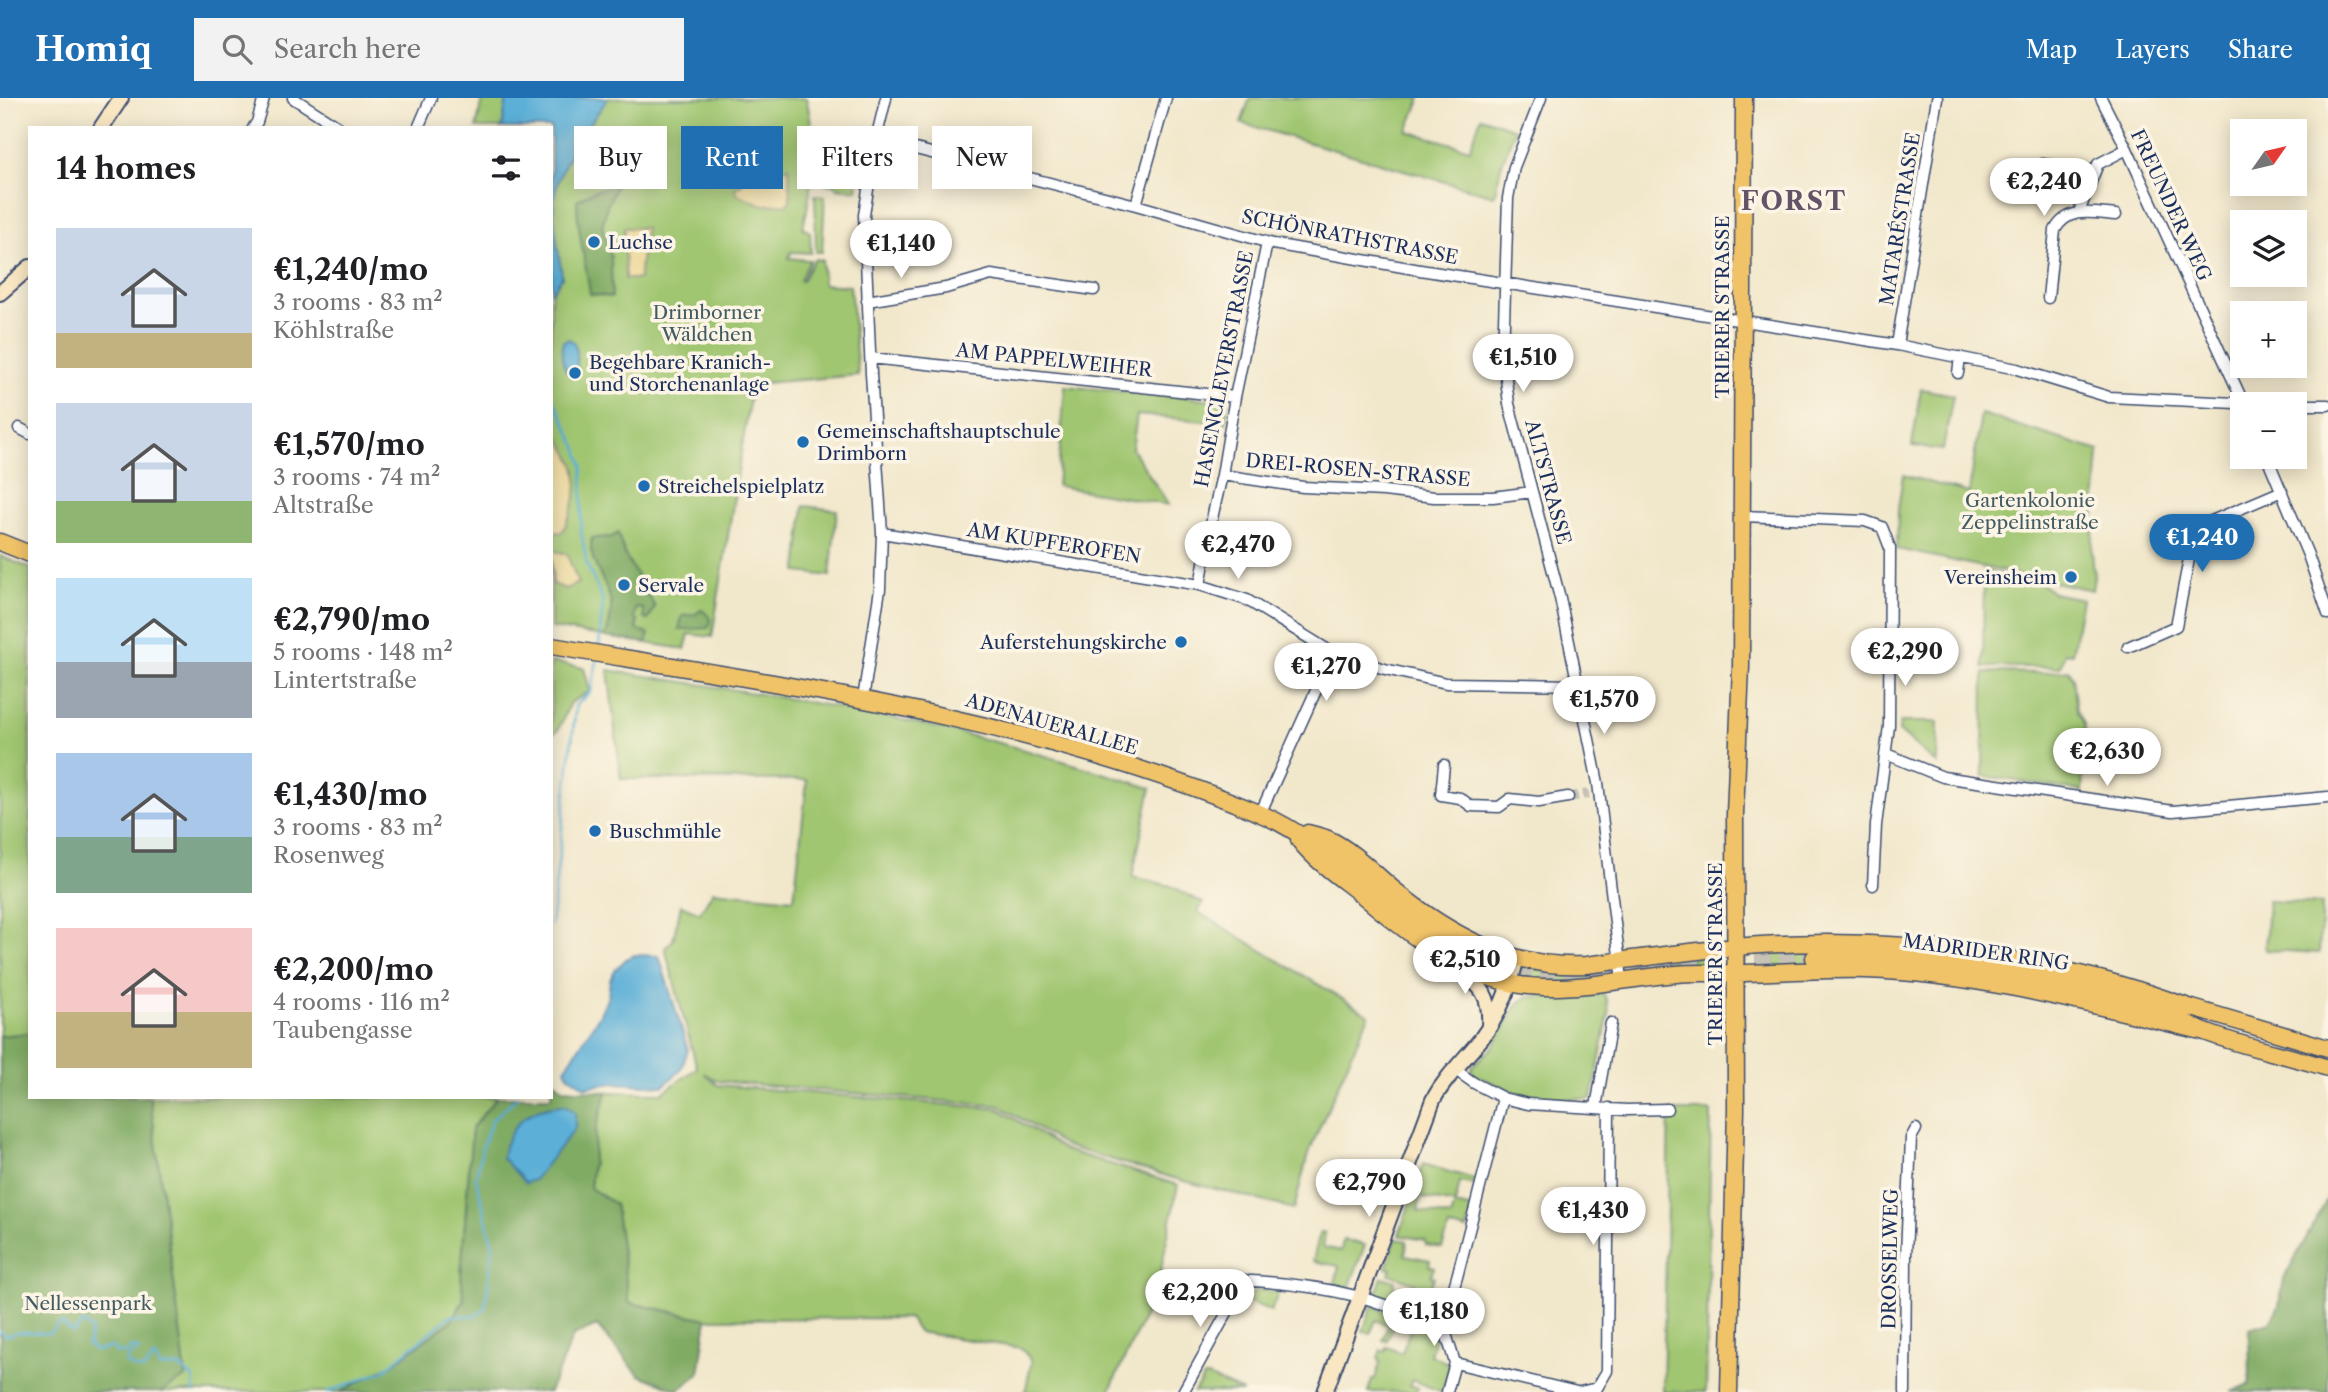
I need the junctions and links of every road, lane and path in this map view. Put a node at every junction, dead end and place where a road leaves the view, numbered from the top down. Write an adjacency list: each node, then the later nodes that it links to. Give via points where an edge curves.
1 (121, 98): 11 (main road)
2 (264, 98): 12 (street)
3 (293, 98): 13 (street)
4 (431, 98): 14 (street)
5 (886, 98): 15 (street)
6 (1166, 98): 21 (street)
7 (1541, 98): 26 (street, ALTSTRASSE, via 1514,167 1508,198)
8 (1744, 98): 31 (main road, TRIERER STRASSE)
9 (1937, 98): 32 (street, MATARÉSTRASSE)
10 (2101, 98): 16 (street, FREUNDER WEG)
11 (102, 126)
12 (254, 126)
13 (337, 126)
14 (419, 126)
15 (879, 126)
16 (2127, 149): 19 (street, via 2098,164); 36 (street, FREUNDER WEG)
17 (918, 150): 21 (street, SCHÖNRATHSTRASSE)
18 (2043, 164): 19 (street)
19 (2094, 171): 22 (street)
20 (868, 189): 30 (street, via 864,215)
21 (1136, 205): 24 (street, SCHÖNRATHSTRASSE)
22 (2079, 212): 23 (street); 29 (street, via 2070,214 2055,230)
23 (2116, 215)
24 (1267, 243): 26 (street, SCHÖNRATHSTRASSE); 37 (street, HASENCLEVERSTRASSE)
25 (28, 269): 28 (main road)
26 (1506, 283): 31 (street, SCHÖNRATHSTRASSE); 46 (street, ALTSTRASSE, via 1503,354 1509,404)
27 (1094, 290): 30 (street, via 991,275)
28 (0, 293)
29 (2048, 298)
30 (867, 301): 34 (street)
31 (1743, 320): 32 (street, SCHÖNRATHSTRASSE); 47 (main road, TRIERER STRASSE)
32 (1897, 345): 33 (street, SCHÖNRATHSTRASSE)
33 (1961, 357): 35 (street); 38 (street, SCHÖNRATHSTRASSE, via 2109,397)
34 (871, 358): 37 (street, AM PAPPELWEIHER); 48 (street)
35 (1958, 373)
36 (2238, 392)
37 (1235, 397): 44 (street, HASENCLEVERSTRASSE)
38 (2230, 403)
39 (2307, 405): 40 (street)
40 (2328, 405)
41 (19, 428): 42 (street)
42 (28, 433)
43 (2272, 469): 45 (street)
44 (1222, 475): 46 (street, DREI-ROSEN-STRASSE, via 1303,487 1434,497); 51 (street, HASENCLEVERSTRASSE)
45 (2282, 491): 52 (street); 54 (street, via 2195,528 2176,626)
46 (1532, 492): 56 (street, ALTSTRASSE)
47 (1742, 516): 58 (street, via 1865,521 1882,527 1890,548); 65 (main road, TRIERER STRASSE)
48 (882, 533): 51 (street, AM KUPFEROFEN); 57 (street, via 880,589)
49 (0, 542): 50 (main road)
50 (28, 553)
51 (1200, 585): 55 (street, AM KUPFEROFEN, via 1247,600)
52 (2328, 614)
53 (553, 646): 57 (main road, ADENAUERALLEE)
54 (2128, 647)
55 (1333, 653): 56 (street, AM KUPFEROFEN, via 1446,683); 62 (street)
56 (1577, 685): 68 (street, ALTSTRASSE)
57 (863, 699): 62 (main road, ADENAUERALLEE, via 1069,748)
58 (1886, 754): 61 (street, via 1943,778 2173,811); 64 (street)
59 (1444, 765): 60 (street, via 1441,795 1460,798 1471,806 1499,807 1510,799 1539,802)
60 (1567, 797)
61 (2328, 797)
62 (1260, 814): 63 (main road, ADENAUERALLEE)
63 (1290, 828): 66 (main road, via 1328,839 1436,922 1478,945); 69 (main road, via 1315,857 1416,940); 70 (main road, ADENAUERALLEE, via 1435,937)
64 (1873, 885)
65 (1736, 948): 68 (main road); 71 (main road, TRIERER STRASSE); 75 (main road, via 1880,944 1970,952 2111,981)
66 (1517, 958): 68 (main road, via 1564,966); 73 (main road)
67 (1814, 958): 74 (main road, MADRIDER RING, via 1887,959 1997,971)
68 (1620, 961): 72 (street, ALTSTRASSE)
69 (1452, 962): 73 (main road); 77 (main road, via 1484,992)
70 (1493, 965)
71 (1736, 974): 72 (main road, via 1700,972); 78 (main road, via 1853,970 1931,975 2050,994); 96 (main road, TRIERER STRASSE)
72 (1622, 980): 73 (main road, via 1553,987)
73 (1511, 983): 77 (main road)
74 (2150, 1005): 75 (main road, MADRIDER RING); 78 (main road, MADRIDER RING)
75 (2189, 1007): 79 (main road, MADRIDER RING)
76 (1611, 1023): 83 (street)
77 (1489, 1027): 81 (main road)
78 (2205, 1032): 80 (main road, MADRIDER RING)
79 (2328, 1048)
80 (2328, 1068)
81 (1454, 1069): 82 (street); 89 (main road, via 1433,1100)
82 (1503, 1098): 83 (street, via 1546,1107); 90 (street)
83 (1596, 1107): 84 (street)
84 (1609, 1108): 85 (street); 95 (street, via 1607,1371 1597,1388)
85 (1667, 1110)
86 (1916, 1129): 97 (street, DROSSELWEG, via 1910,1138)
87 (1170, 1280): 88 (street)
88 (1245, 1280): 89 (street); 92 (street)
89 (1359, 1296): 90 (street); 93 (main road)
90 (1443, 1324): 91 (street)
91 (1455, 1363): 94 (street); 95 (street)
92 (1183, 1392)
93 (1325, 1392)
94 (1447, 1392)
95 (1579, 1392)
96 (1729, 1392)
97 (1905, 1392)

